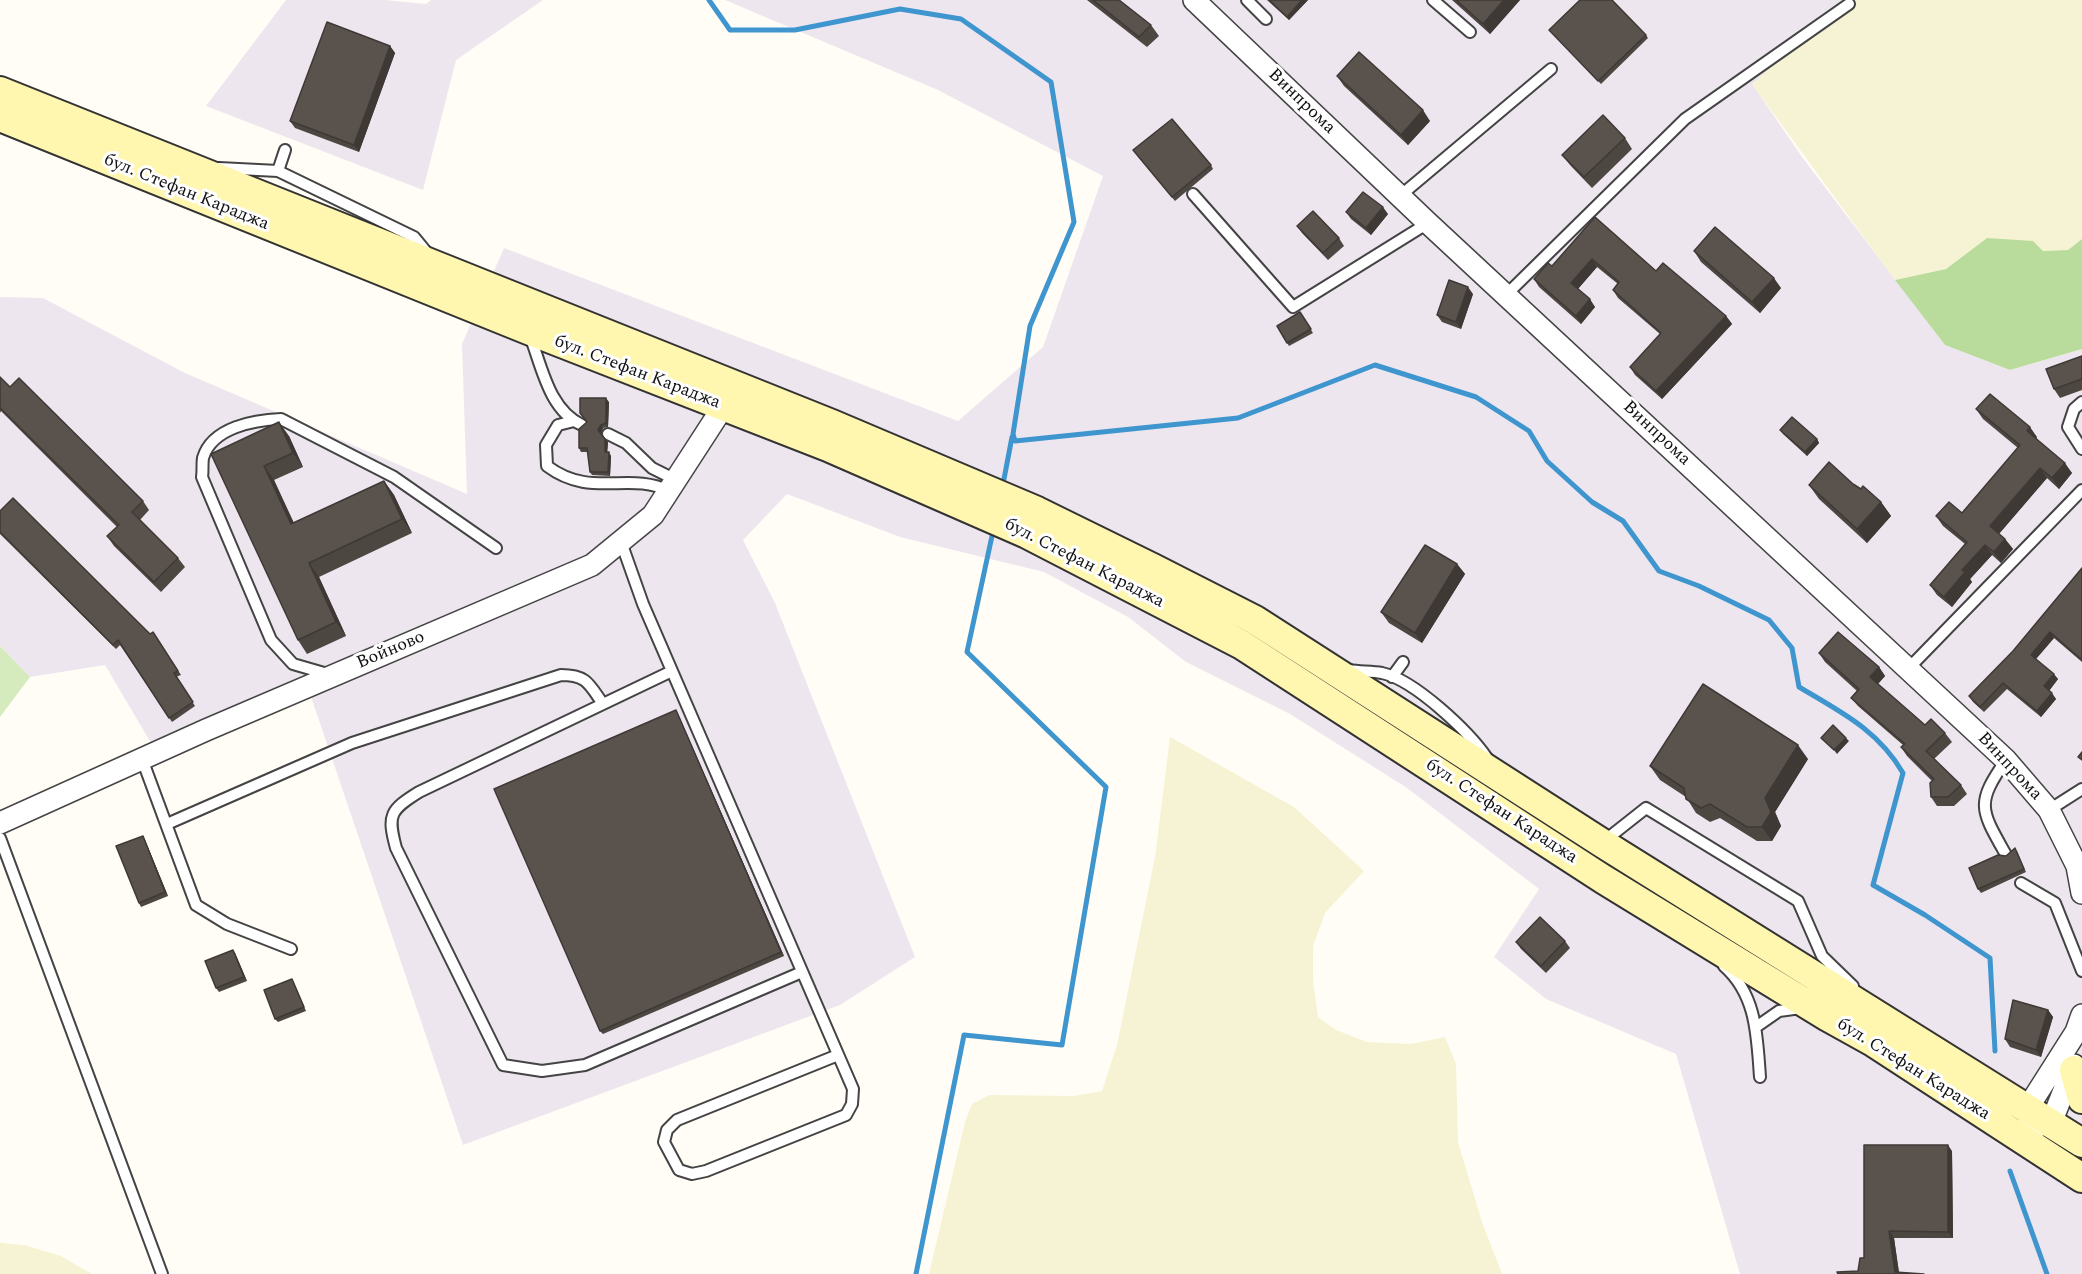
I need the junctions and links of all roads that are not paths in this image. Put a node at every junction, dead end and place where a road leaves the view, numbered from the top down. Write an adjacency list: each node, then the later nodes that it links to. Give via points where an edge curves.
1 (1194, 0): 14 (street, Винпрома)
2 (1246, 0): 5 (lane)
3 (1433, 0): 6 (lane)
4 (1849, 4): 17 (lane, via 1685,119)
5 (1266, 19)
6 (1470, 32)
7 (1551, 69): 14 (lane)
8 (0, 91): 11 (main road, бул. Стефан Караджа)
9 (0, 117): 18 (main road, бул. Стефан Караджа)
10 (285, 150): 12 (lane)
11 (188, 168): 12 (lane); 16 (main road, бул. Стефан Караджа)
12 (278, 171): 16 (lane, via 414,237)
13 (1193, 195): 15 (lane, via 1293,308)
14 (1400, 196): 15 (street, Винпрома)
15 (1428, 223): 17 (street, Винпрома)
16 (438, 266): 19 (main road, бул. Стефан Караджа)
17 (1506, 295): 29 (street, Винпрома)
18 (528, 330): 19 (main road, бул. Стефан Караджа); 23 (lane, via 553,396 561,410 578,423 558,425 546,445 547,466 562,478 590,484)
19 (726, 394): 23 (street, Войново); 28 (main road, бул. Стефан Караджа, via 1037,511 1255,620); 47 (main road, бул. Стефан Караджа, via 828,447 1027,534 1242,645)
20 (2082, 402): 22 (lane, via 2074,409 2068,427)
21 (608, 434): 23 (lane, via 626,443)
22 (2082, 449)
23 (672, 485): 25 (street, Войново, via 652,515)
24 (2082, 490): 29 (lane)
25 (621, 542): 30 (lane); 31 (street, Войново, via 592,566)
26 (496, 548): 31 (lane, via 394,477 281,419 230,428 204,456 202,477 271,640 293,664)
27 (1403, 662): 32 (lane)
28 (1322, 663): 32 (lane); 36 (main road, бул. Стефан Караджа)
29 (1909, 668): 35 (street, Винпрома)
30 (672, 671): 33 (lane); 50 (lane)
31 (334, 676): 34 (street, Войново)
32 (1392, 677): 36 (lane, via 1426,697 1475,740)
33 (603, 704): 40 (lane, via 586,680 561,675 352,743); 50 (lane, via 419,792 398,805 390,825 396,848 503,1065 542,1071 585,1065)
34 (142, 759): 39 (street, Войново); 40 (lane)
35 (2006, 760): 38 (street, Винпрома); 43 (lane, via 1988,786 1984,816)
36 (1501, 778): 42 (main road, бул. Стефан Караджа)
37 (2082, 789): 38 (lane)
38 (2049, 810): 44 (street, Винпрома)
39 (0, 823)
40 (167, 824): 48 (lane, via 196,905 227,924)
41 (0, 838): 63 (lane)
42 (1602, 843): 52 (main road, бул. Стефан Караджа); 52 (lane, via 1646,808 1798,902 1822,956)
43 (2005, 853)
44 (2079, 864): 46 (street, Винпрома)
45 (2021, 883): 49 (lane, via 2055,903)
46 (2082, 893)
47 (1672, 920): 51 (main road, бул. Стефан Караджа); 54 (lane, via 1742,986)
48 (291, 949)
49 (2082, 971)
50 (802, 972): 55 (lane)
51 (1828, 1017): 54 (lane, via 1794,1007 1779,1011); 60 (main road, бул. Стефан Караджа)
52 (1885, 1018): 59 (main road, бул. Стефан Караджа)
53 (2079, 1023): 56 (street); 59 (street)
54 (1756, 1027): 57 (lane)
55 (838, 1055): 55 (lane, via 853,1089 846,1115 706,1171 692,1174 679,1170 664,1142 667,1130 677,1120)
56 (2074, 1070): 58 (main road); 59 (street)
57 (1760, 1077)
58 (2082, 1099)
59 (2036, 1120): 60 (street); 61 (main road, бул. Стефан Караджа); 62 (street, via 2043,1146)
60 (1997, 1123): 62 (main road, бул. Стефан Караджа)
61 (2082, 1143)
62 (2079, 1176)
63 (162, 1274)

